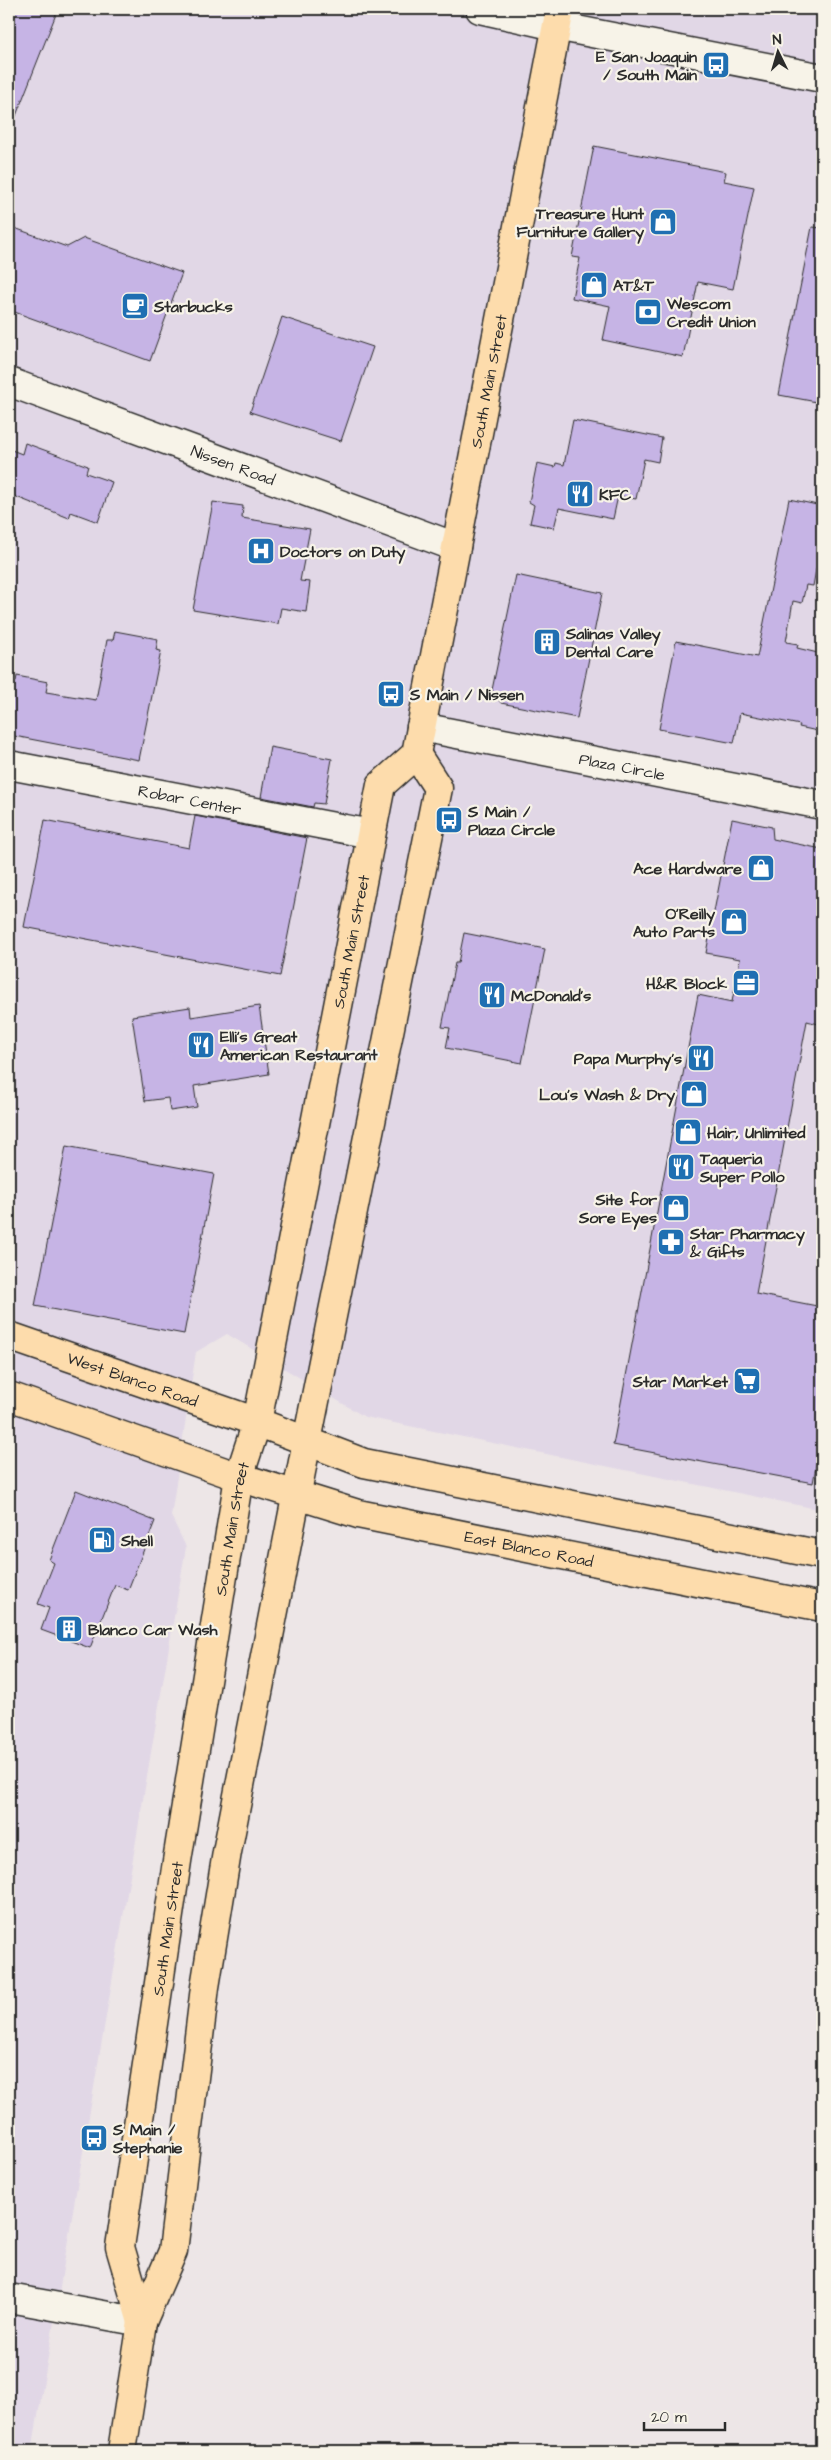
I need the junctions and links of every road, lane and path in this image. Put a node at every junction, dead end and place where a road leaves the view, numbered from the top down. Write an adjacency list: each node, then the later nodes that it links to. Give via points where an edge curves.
1 (480, 9): 2 (street)
2 (558, 18): 3 (street); 5 (main road, South Main Street)
3 (822, 78)
4 (9, 382): 5 (street, Nissen Road)
5 (456, 547): 6 (main road, South Main Street)
6 (422, 727): 7 (main road, South Main Street); 9 (street, Plaza Circle)
7 (416, 754): 10 (main road, South Main Street, via 381,785); 14 (main road, South Main Street, via 438,788)
8 (9, 764): 10 (street, Robar Center)
9 (822, 805)
10 (371, 834): 13 (main road, South Main Street)
11 (9, 1336): 13 (main road, West Blanco Road)
12 (9, 1396): 15 (main road)
13 (258, 1422): 14 (main road); 15 (main road, South Main Street)
14 (307, 1441): 16 (main road, South Main Street); 17 (main road, via 364,1463)
15 (239, 1477): 16 (main road, East Blanco Road); 20 (main road, South Main Street, via 177,1861 120,2247)
16 (296, 1495): 18 (main road, East Blanco Road, via 367,1516); 20 (main road, South Main Street, via 227,1852 205,1987 173,2251)
17 (822, 1555)
18 (822, 1607)
19 (9, 2298): 20 (street)
20 (142, 2322): 21 (main road, South Main Street)
21 (122, 2451)

